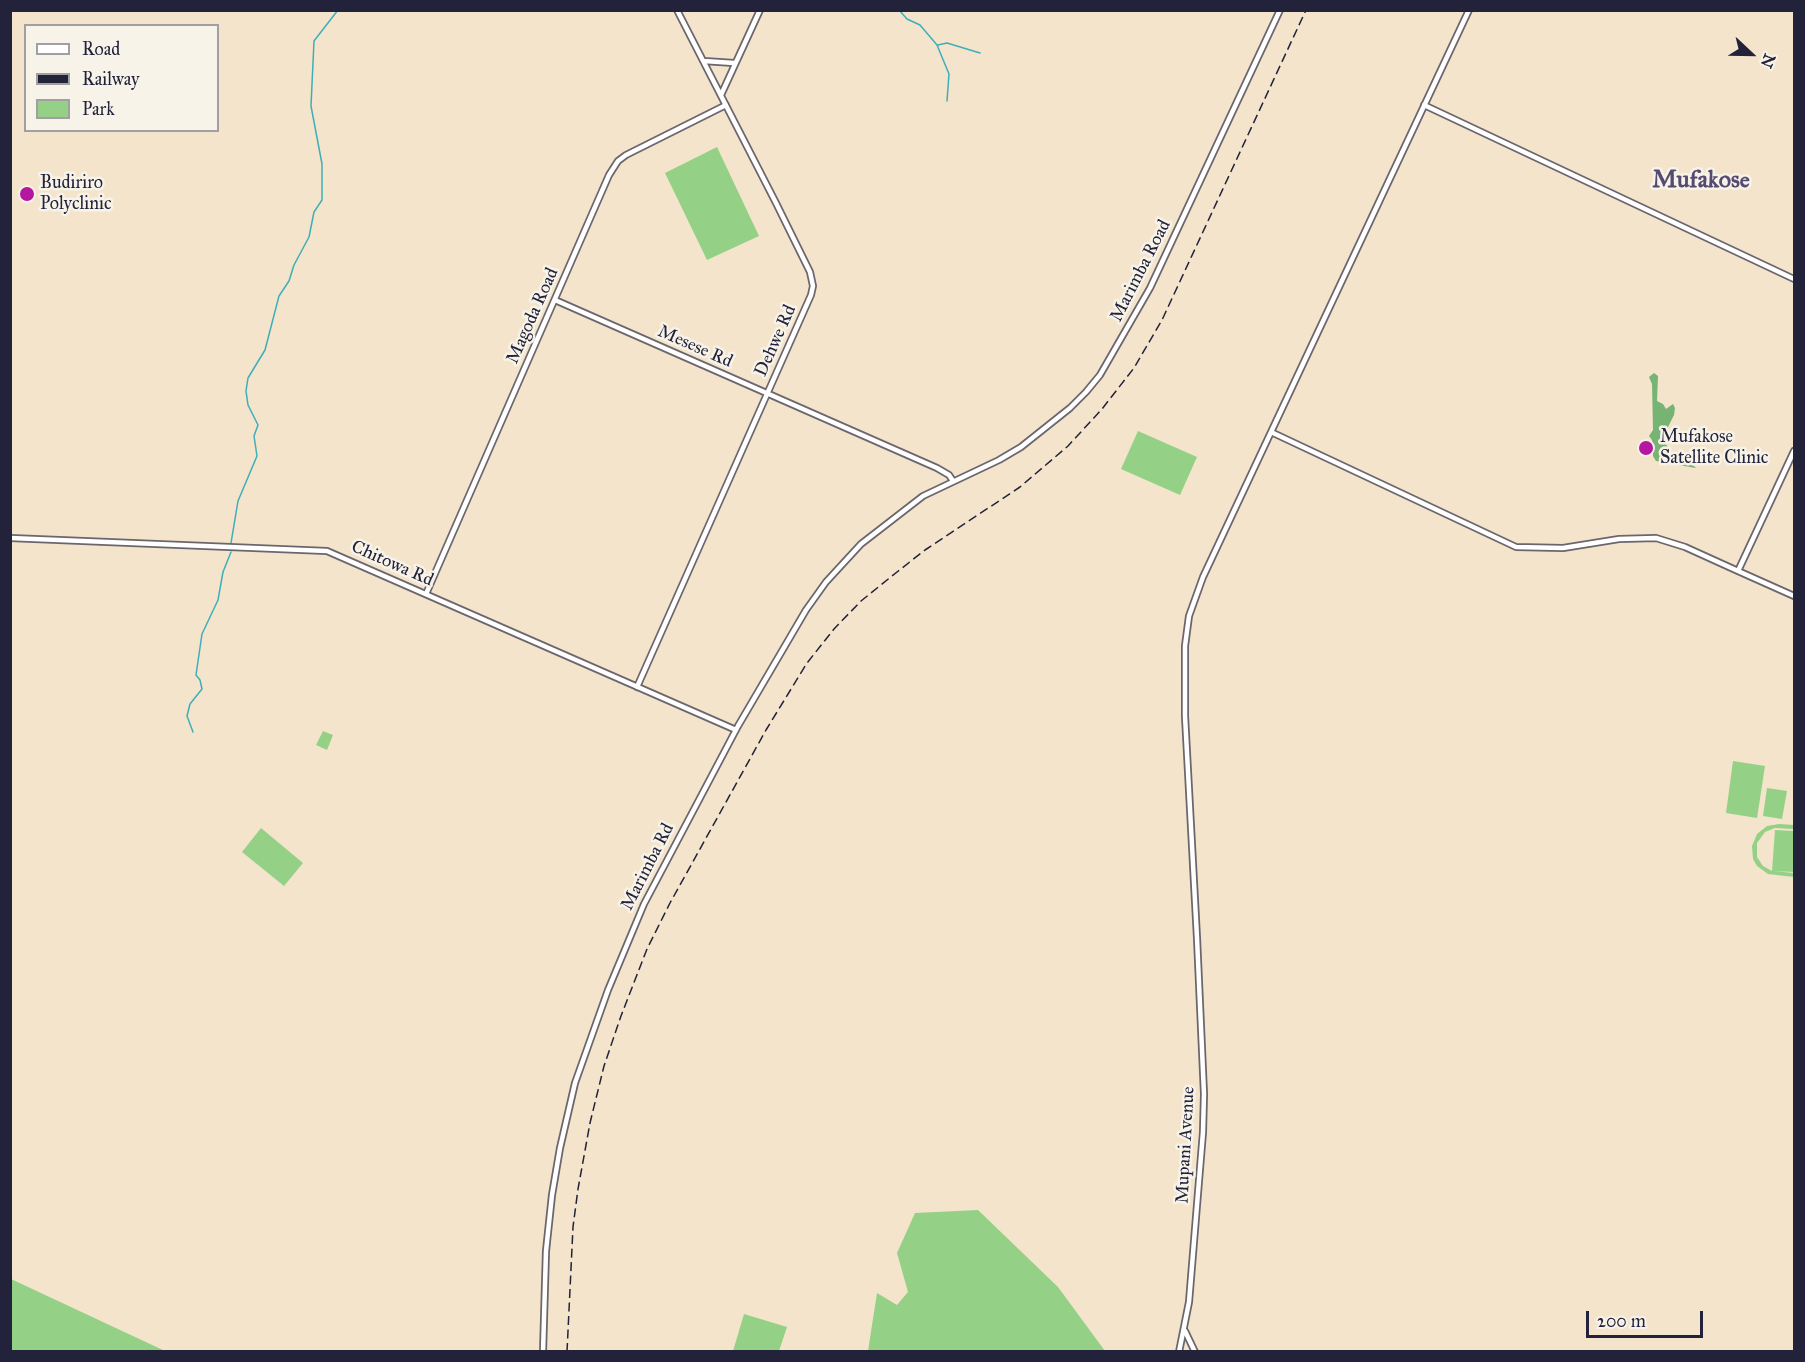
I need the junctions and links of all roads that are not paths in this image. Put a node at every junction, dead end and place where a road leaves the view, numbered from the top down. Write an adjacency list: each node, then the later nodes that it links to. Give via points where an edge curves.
1 (677, 10): 5 (street, Dehwe Rd)
2 (760, 10): 6 (street)
3 (1280, 10): 15 (street, Marimba Road, via 1150,288 1100,375 1070,408 1021,447)
4 (1469, 10): 9 (street, Mupani Avenue)
5 (704, 61): 6 (street); 7 (street, Dehwe Rd)
6 (734, 63): 7 (street)
7 (721, 95): 8 (street, Dehwe Rd)
8 (726, 105): 11 (street, Magoda Road, via 618,161); 12 (street, Dehwe Rd, via 812,279 811,295)
9 (1424, 105): 10 (street); 13 (street, Mupani Avenue)
10 (1794, 279)
11 (555, 300): 12 (street, Mesese Rd); 18 (street, Magoda Road)
12 (767, 393): 15 (street, Mesese Rd, via 937,468); 20 (street, Dehwe Rd)
13 (1271, 432): 17 (street, via 1516,547 1563,548 1656,538); 22 (street, Mupani Avenue, via 1199,588 1186,638 1185,716 1204,1095)
14 (1794, 451): 17 (street)
15 (953, 481): 21 (street, Marimba Rd, via 923,496 889,521 825,582)
16 (10, 538): 18 (street, Chitowa Rd, via 322,550)
17 (1738, 571): 19 (street)
18 (426, 594): 20 (street, Chitowa Rd)
19 (1794, 596)
20 (637, 687): 21 (street, Chitowa Rd)
21 (736, 730): 23 (street, Marimba Rd, via 639,915 575,1083 552,1195)
22 (1185, 1328): 24 (street, Mupani Avenue); 25 (street)
23 (543, 1352)
24 (1179, 1352)
25 (1195, 1352)

